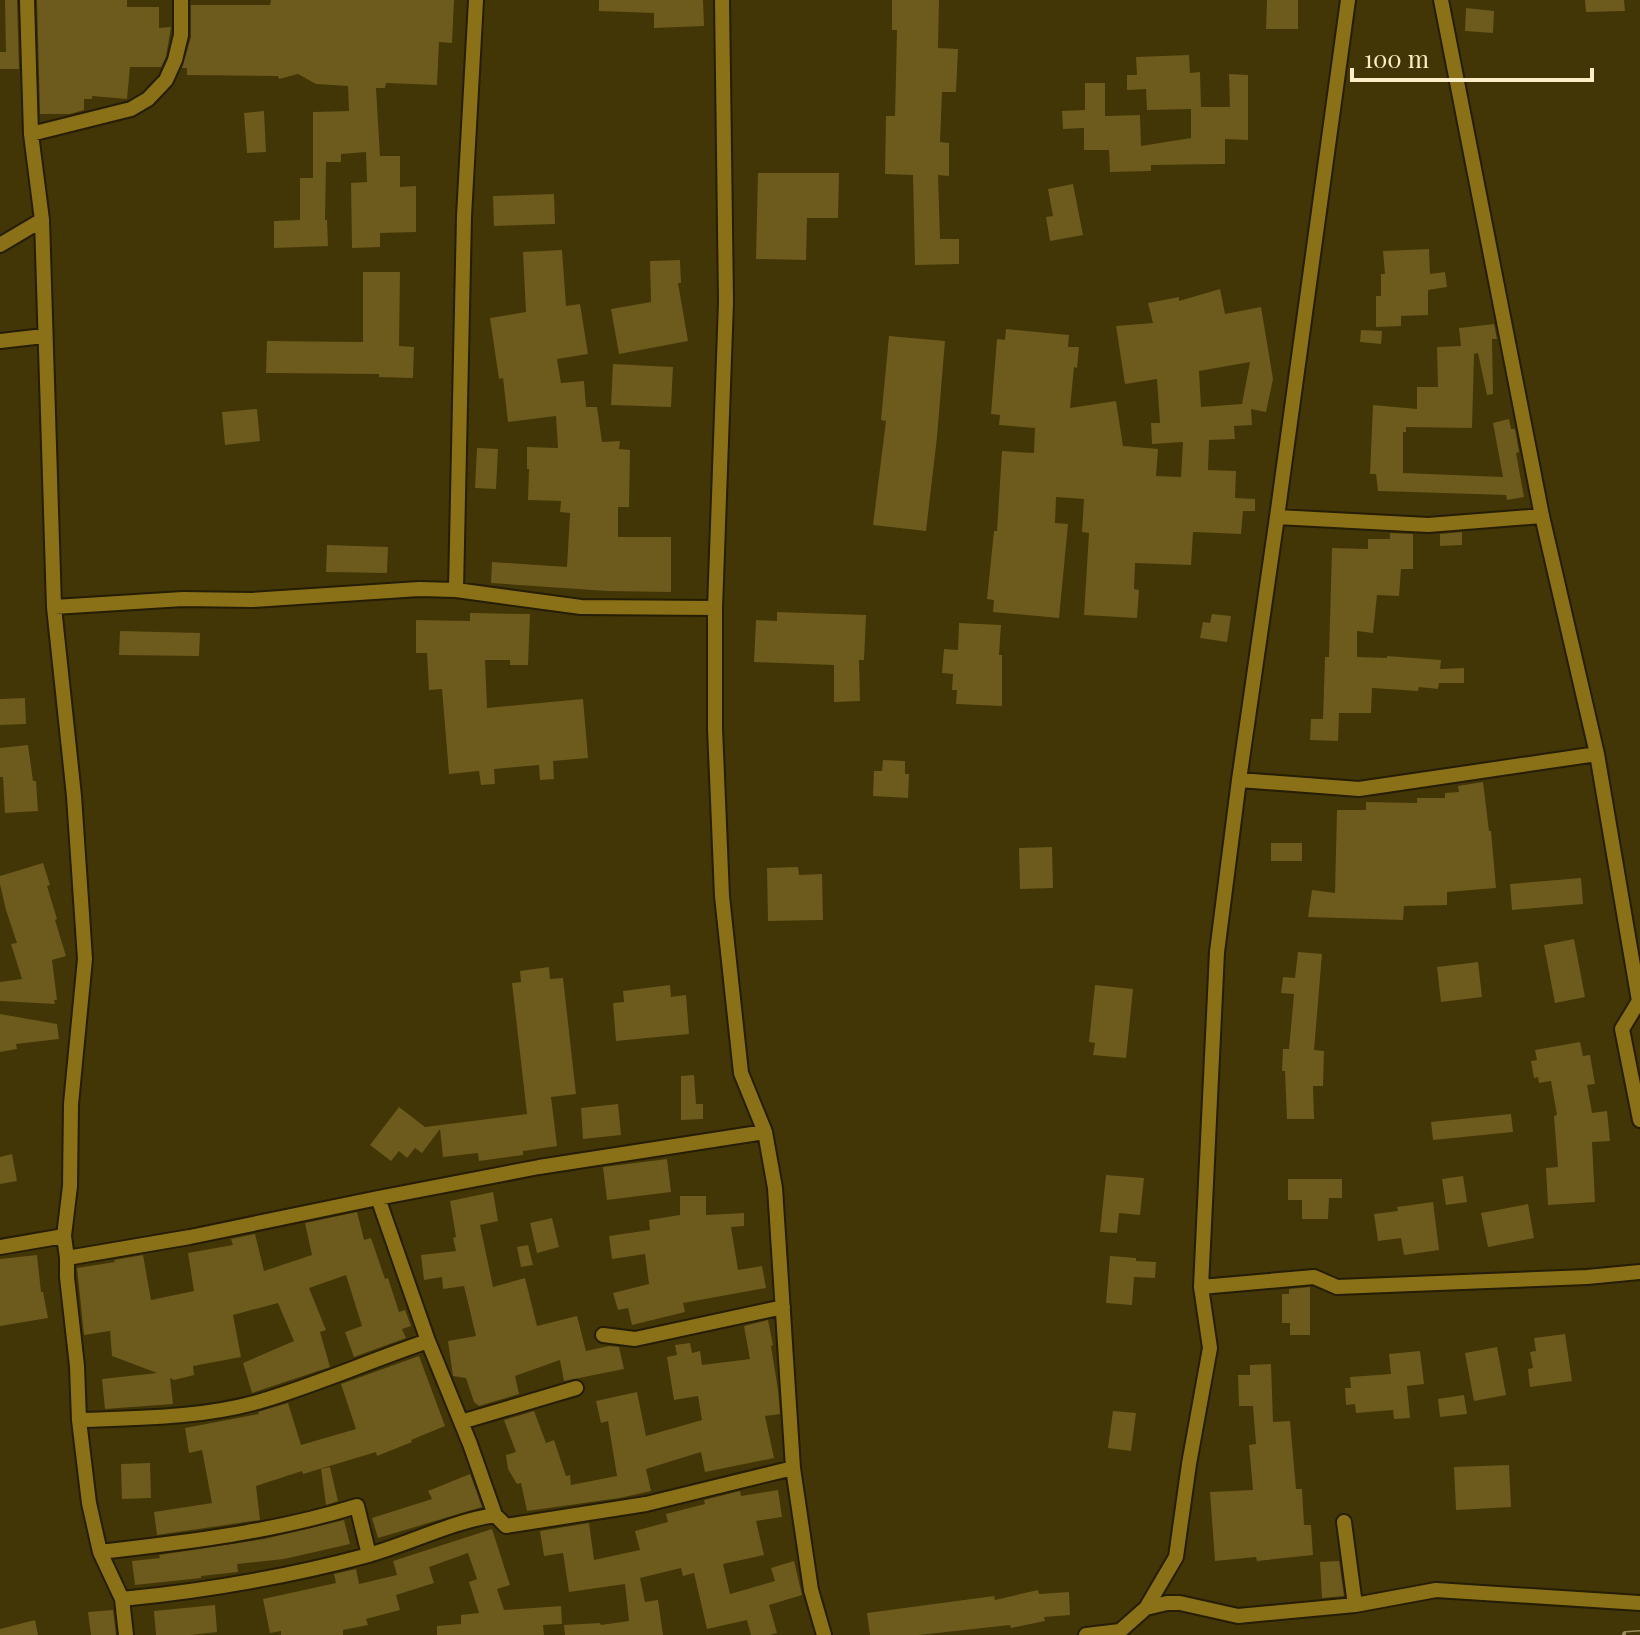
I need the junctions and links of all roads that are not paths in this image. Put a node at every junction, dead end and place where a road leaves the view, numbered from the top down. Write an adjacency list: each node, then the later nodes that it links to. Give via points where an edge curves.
1 (27, 0): 7 (street)
2 (181, 0): 7 (street, via 175,60 148,99 131,109)
3 (476, 0): 14 (street, via 464,216)
4 (722, 0): 16 (street, via 726,302)
5 (1348, 0): 13 (street)
6 (1441, 0): 12 (street)
7 (31, 134): 8 (street)
8 (42, 220): 9 (street); 10 (street)
9 (0, 245)
10 (44, 336): 11 (street); 15 (street)
11 (0, 341)
12 (1542, 516): 13 (street, via 1428,525); 17 (street)
13 (1277, 517): 18 (street)
14 (456, 590): 15 (street); 16 (street, via 581,607)
15 (54, 607): 22 (street, via 85,959)
16 (715, 608): 20 (street, via 722,896 741,1073)
17 (1597, 754): 18 (street, via 1359,789); 19 (street, via 1639,1001 1622,1029)
18 (1239, 780): 26 (street, via 1217,952)
19 (1640, 1120)
20 (765, 1132): 21 (street); 27 (street, via 775,1188)
21 (378, 1198): 24 (street); 29 (street)
22 (64, 1236): 23 (street); 24 (street)
23 (0, 1247)
24 (67, 1258): 31 (street)
25 (1640, 1272): 26 (street, via 1337,1287 1314,1277)
26 (1201, 1287): 41 (street, via 1210,1348 1176,1557)
27 (783, 1307): 28 (street, via 635,1339); 33 (street)
28 (603, 1335)
29 (428, 1341): 31 (street, via 261,1401 203,1413); 32 (street)
30 (576, 1388): 32 (street)
31 (79, 1420): 36 (street)
32 (461, 1422): 34 (street)
33 (793, 1468): 34 (street, via 583,1515 506,1526); 44 (street, via 811,1590)
34 (495, 1515): 37 (street)
35 (1344, 1522): 40 (street)
36 (100, 1552): 37 (street, via 223,1537 357,1506); 38 (street)
37 (369, 1555): 38 (street, via 227,1585)
38 (122, 1599): 43 (street)
39 (1640, 1603): 40 (street, via 1436,1590)
40 (1355, 1605): 41 (street, via 1238,1616 1180,1603)
41 (1146, 1608): 42 (street)
42 (1120, 1633): 45 (street)
43 (126, 1635)
44 (824, 1635)
45 (1086, 1635)

